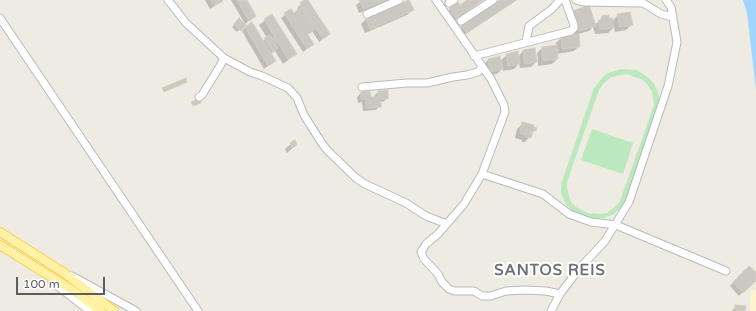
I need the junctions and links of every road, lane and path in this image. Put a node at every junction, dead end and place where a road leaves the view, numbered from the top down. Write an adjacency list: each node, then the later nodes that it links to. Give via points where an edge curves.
1 (168, 0): 15 (street, via 186,22)
2 (399, 0): 9 (street)
3 (436, 0): 14 (street)
4 (493, 0): 12 (street)
5 (560, 0): 13 (street, via 530,26)
6 (565, 0): 13 (street, via 574,25 573,29)
7 (576, 0): 10 (street, via 643,3 661,14)
8 (666, 0): 10 (street)
9 (367, 14)
10 (673, 16): 21 (street, via 677,42 668,86 629,202)
11 (0, 18): 32 (street)
12 (461, 21)
13 (526, 42): 14 (street)
14 (474, 56): 16 (street)
15 (224, 58): 18 (street); 20 (street, via 288,88 297,98 321,142 360,181 406,203 426,216)
16 (482, 67): 17 (street, via 478,72 427,83); 19 (street, via 504,105 504,112)
17 (362, 87)
18 (199, 97)
19 (482, 174): 20 (street, via 464,204); 21 (street, via 543,194 569,214 591,222)
20 (447, 224): 27 (street, via 421,252 449,289 474,291 482,296 524,290)
21 (616, 224): 25 (street); 27 (street, via 605,241)
22 (0, 232): 26 (main road)
23 (0, 245): 24 (main road)
24 (14, 253): 29 (street, via 21,261); 30 (main road)
25 (726, 271)
26 (63, 272): 28 (main road); 31 (street)
27 (560, 294): 33 (street)
28 (111, 309)
29 (90, 311)
30 (101, 311)
31 (136, 311)
32 (198, 311)
33 (551, 311)

